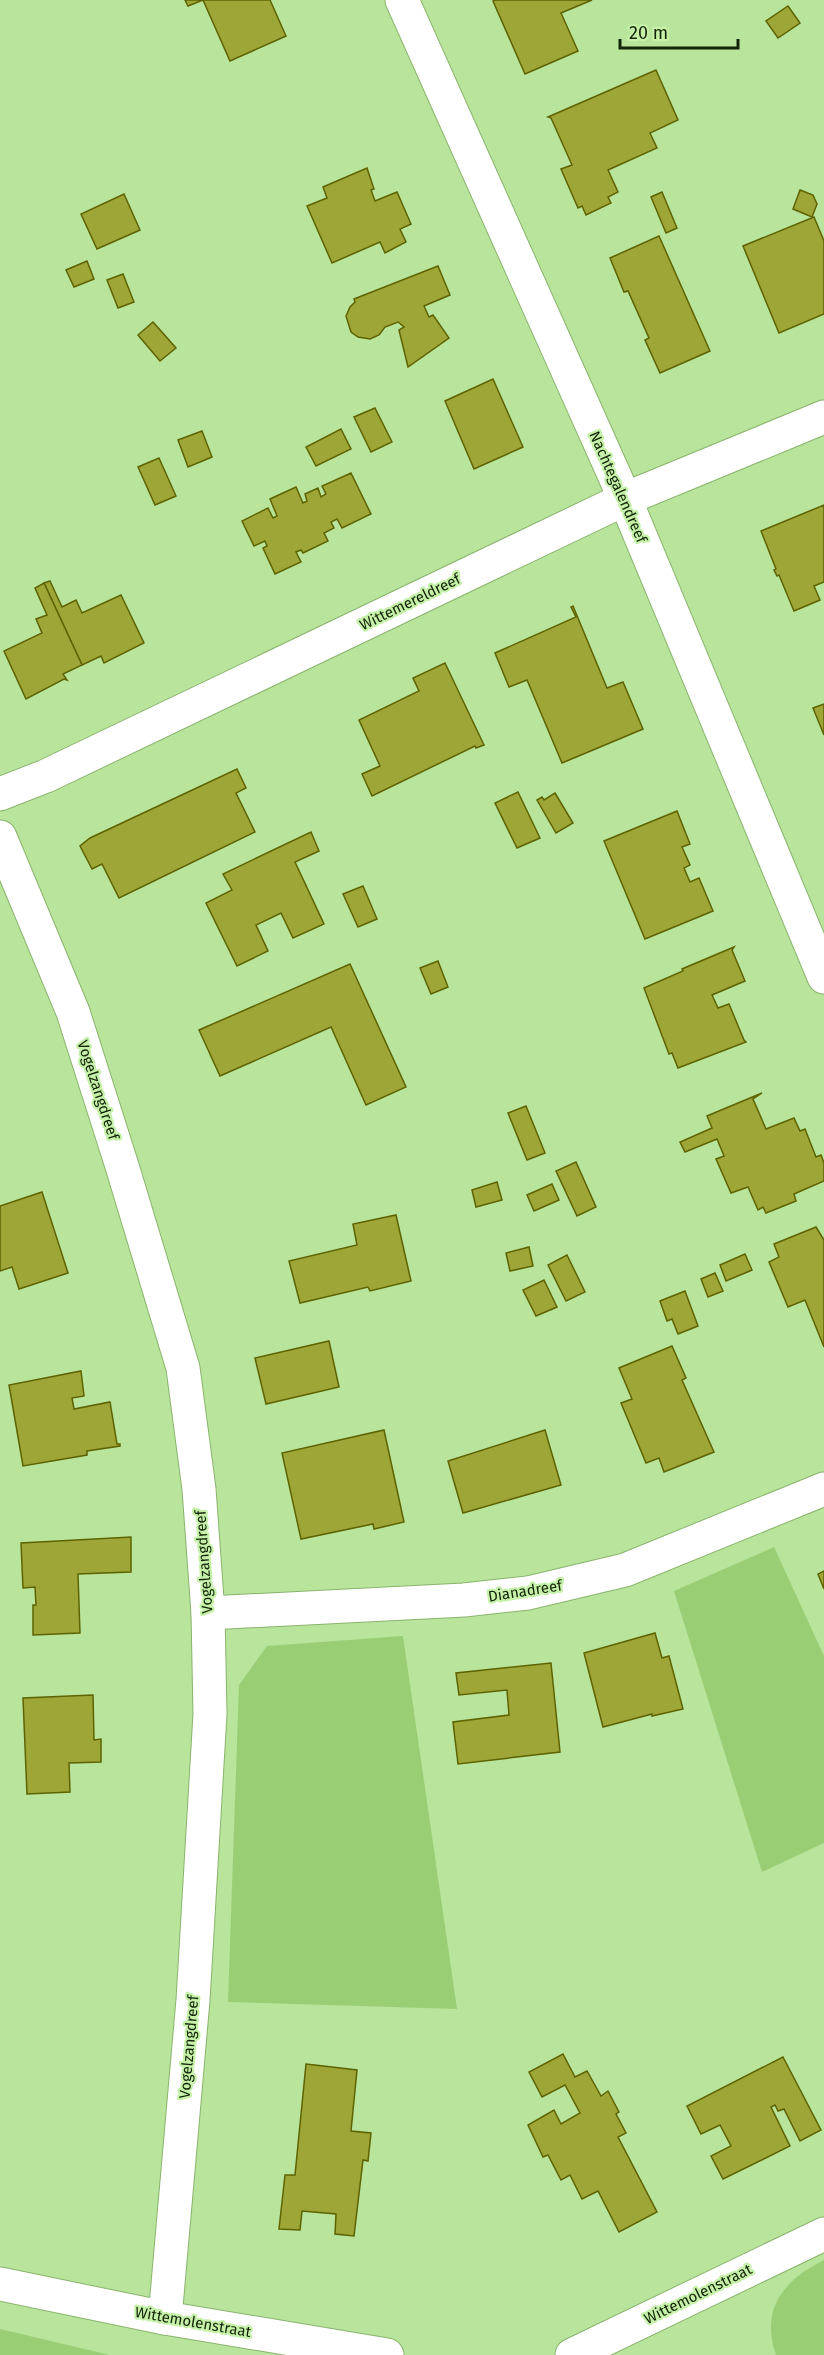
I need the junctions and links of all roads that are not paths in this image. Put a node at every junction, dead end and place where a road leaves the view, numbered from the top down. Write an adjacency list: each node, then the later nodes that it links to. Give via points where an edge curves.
1 (402, 0): 3 (street, Nachtegalendreef)
2 (824, 417): 3 (street, Wittemereldreef)
3 (625, 499): 4 (street, Wittemereldreef, via 46,776); 6 (street, Nachtegalendreef)
4 (0, 794)
5 (0, 837): 8 (street, Vogelzangdreef, via 73,1012 183,1368 199,1490)
6 (824, 977)
7 (824, 1489): 8 (street, Dianadreef, via 625,1570 528,1593)
8 (208, 1613): 11 (street, Vogelzangdreef, via 210,1714 198,1927)
9 (824, 2234): 13 (street, Wittemolenstraat)
10 (0, 2284): 11 (street, Wittemolenstraat)
11 (165, 2318): 12 (street, Wittemolenstraat)
12 (387, 2355)
13 (572, 2355)

